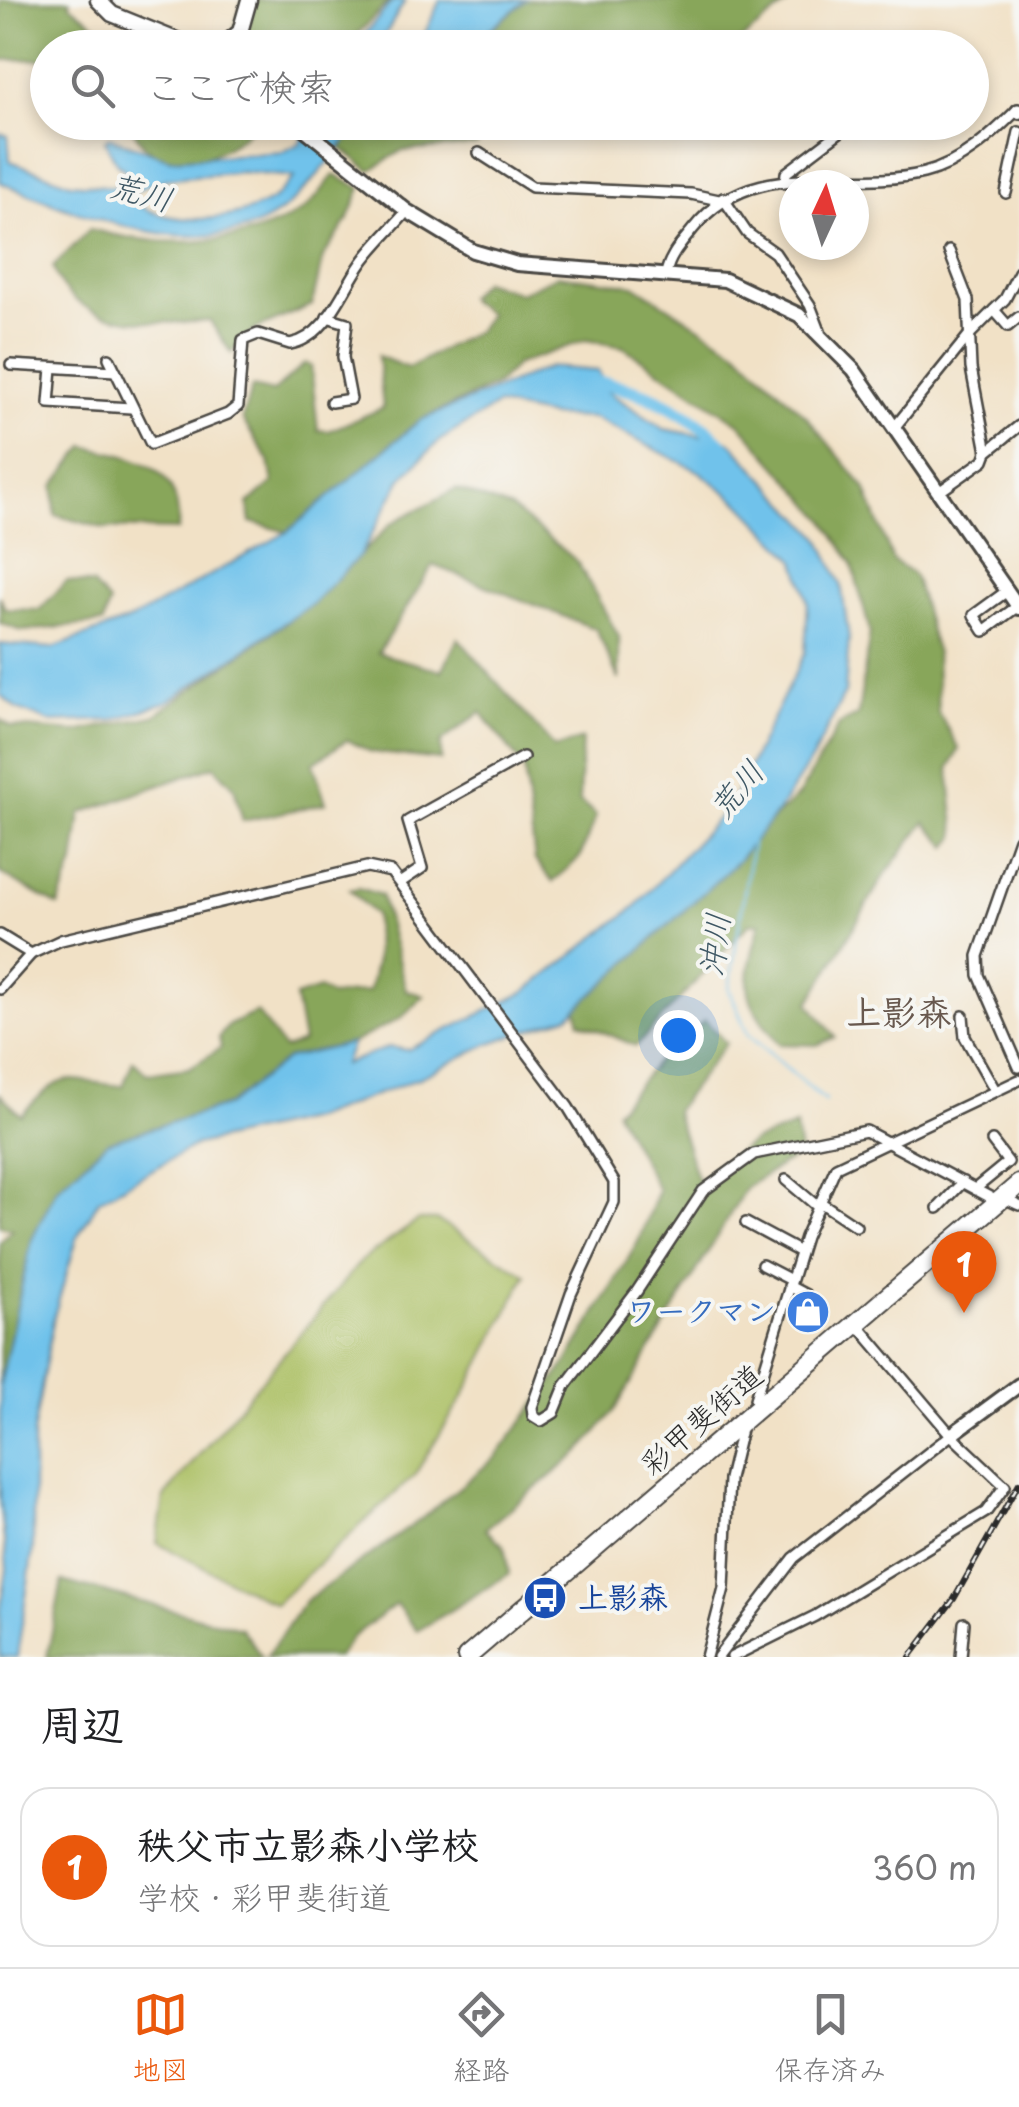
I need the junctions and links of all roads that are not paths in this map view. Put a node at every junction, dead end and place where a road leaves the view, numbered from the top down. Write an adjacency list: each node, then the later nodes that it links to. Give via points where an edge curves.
1 (98, 0): 3 (main road, via 112,14)
2 (249, 0): 4 (main road)
3 (152, 30)
4 (241, 30)
5 (1019, 110): 7 (street)
6 (1019, 132): 15 (street)
7 (989, 135)
8 (319, 140): 17 (main road)
9 (830, 140): 12 (street)
10 (983, 140): 13 (street, via 959,160 926,173)
11 (479, 153): 16 (street, via 532,187)
12 (790, 170)
13 (869, 177)
14 (779, 184): 16 (street)
15 (1006, 193)
16 (721, 199): 20 (street, via 673,254); 25 (street, via 775,253)
17 (407, 211): 20 (main road, via 458,245 516,264); 23 (street, via 362,262)
18 (950, 251): 26 (street, via 968,300)
19 (1019, 272): 21 (street)
20 (666, 274): 25 (main road, via 748,288)
21 (1016, 286): 22 (street)
22 (994, 310): 24 (street, via 1008,326); 26 (street)
23 (328, 317): 31 (street, via 347,323 343,358 352,399); 32 (street, via 299,342 258,334 244,340 238,406 228,414 151,444)
24 (1019, 317)
25 (820, 332): 34 (main road)
26 (970, 334): 34 (street); 35 (street)
27 (109, 358): 30 (street)
28 (10, 365): 29 (street)
29 (52, 368): 30 (street); 32 (street, via 49,403)
30 (115, 371): 32 (street)
31 (331, 402)
32 (132, 408)
33 (1019, 426): 35 (street)
34 (894, 428): 36 (main road)
35 (987, 452): 36 (street)
36 (938, 492): 37 (main road)
37 (1007, 591): 38 (main road); 38 (street, via 974,615 984,631)
38 (1018, 607)
39 (522, 757): 41 (street, via 408,821 422,868)
40 (1019, 839): 46 (street, via 978,956)
41 (401, 882): 43 (street, via 384,868 367,867 62,940); 50 (street, via 610,1168 614,1202 571,1294 532,1408 541,1421 554,1413 565,1386 703,1191 726,1172 754,1154 845,1133 866,1131)
42 (0, 936): 43 (street)
43 (31, 954): 44 (street)
44 (0, 989)
45 (963, 1016): 48 (street, via 965,1038)
46 (1019, 1067)
47 (1019, 1080): 48 (street)
48 (994, 1090): 50 (street)
49 (992, 1141): 54 (street, via 1008,1162)
50 (894, 1143): 52 (street); 56 (street, via 836,1167)
51 (786, 1180): 56 (street)
52 (964, 1182): 54 (street); 58 (street)
53 (1019, 1184): 55 (highway, 彩甲斐街道)
54 (976, 1189): 55 (street)
55 (998, 1202): 57 (street); 65 (highway, 彩甲斐街道)
56 (819, 1205): 60 (street); 61 (street)
57 (1019, 1205)
58 (938, 1208)
59 (746, 1223): 61 (street)
60 (856, 1226)
61 (800, 1252): 63 (street)
62 (762, 1265): 63 (street)
63 (789, 1283): 64 (street); 67 (street, via 755,1400)
64 (806, 1295)
65 (856, 1323): 67 (highway, 彩甲斐街道); 69 (street)
66 (1019, 1384): 69 (main road)
67 (759, 1407): 68 (highway, 彩甲斐街道)
68 (742, 1422): 71 (highway, 彩甲斐街道); 72 (street, via 728,1479 724,1588)
69 (951, 1435): 73 (street, via 794,1558); 74 (street, via 1005,1486 992,1508 815,1616)
70 (964, 1622): 75 (street)
71 (467, 1657)
72 (706, 1657)
73 (718, 1657)
74 (732, 1657)
75 (961, 1657)

